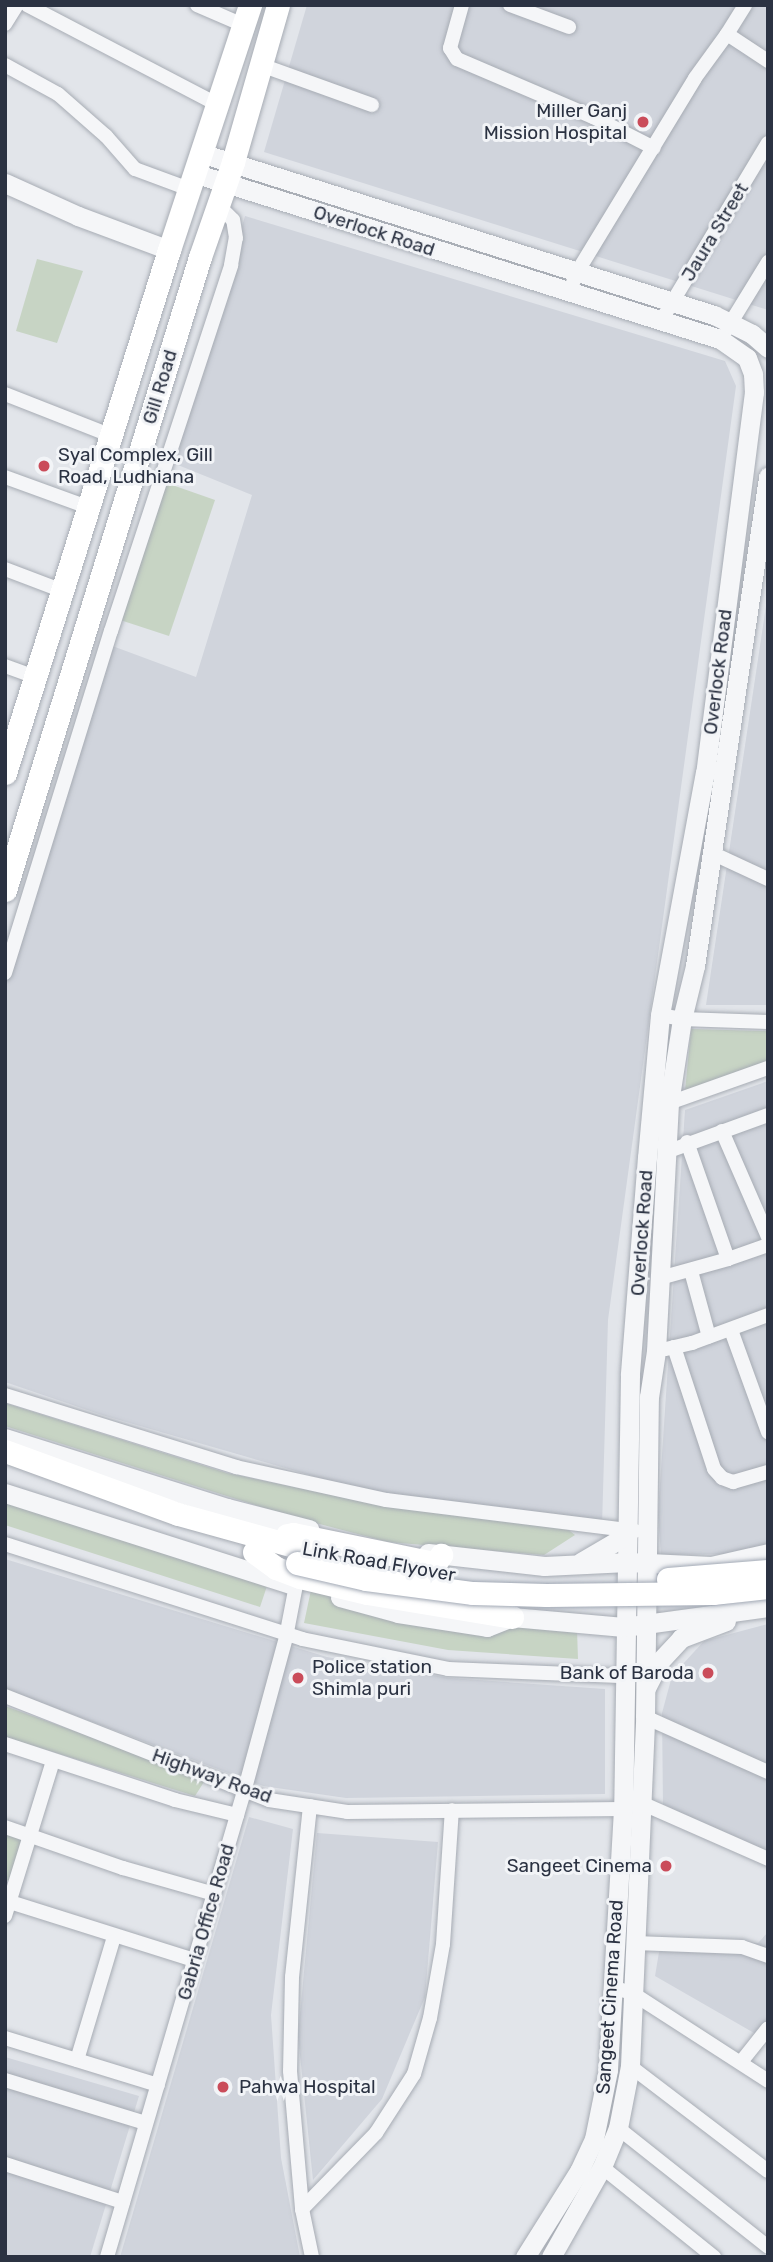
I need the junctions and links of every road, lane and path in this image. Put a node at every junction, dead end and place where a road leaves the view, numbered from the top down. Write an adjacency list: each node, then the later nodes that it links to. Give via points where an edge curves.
1 (17, 5): 9 (street)
2 (27, 5): 16 (street)
3 (197, 5): 8 (street)
4 (278, 5): 14 (main road, Gill Road)
5 (462, 5): 18 (street, via 450,48 457,59)
6 (510, 5): 10 (street)
7 (745, 5): 11 (street)
8 (247, 15): 16 (main road, Gill Road)
9 (5, 24)
10 (569, 27)
11 (727, 34): 12 (street); 18 (street)
12 (768, 61)
13 (5, 65): 19 (street, via 58,94 135,169)
14 (261, 65): 15 (street); 20 (main road, Gill Road)
15 (372, 105)
16 (218, 106): 19 (main road, Gill Road)
17 (768, 143): 30 (street, Jaura Street)
18 (654, 148): 29 (street)
19 (195, 172): 20 (street, Overlock Road); 26 (main road, Gill Road)
20 (230, 172): 22 (street, Overlock Road); 23 (main road, Gill Road); 24 (street, Overlock Road)
21 (5, 183): 26 (street)
22 (316, 188): 24 (street); 25 (street, Overlock Road)
23 (218, 205): 47 (main road, Gill Road); 50 (street, via 233,220 236,238 231,265)
24 (309, 209): 27 (street, Overlock Road)
25 (447, 232): 27 (street); 29 (street, Overlock Road)
26 (169, 250): 36 (main road, Gill Road)
27 (440, 253): 29 (street, Overlock Road)
28 (768, 262): 32 (street)
29 (573, 283): 30 (street, Overlock Road); 31 (street, Overlock Road)
30 (673, 302): 31 (street, Jaura Street); 32 (street, Overlock Road)
31 (661, 321): 32 (street, Overlock Road)
32 (725, 331): 33 (street, Overlock Road, via 751,334); 34 (street, Overlock Road)
33 (768, 349): 34 (street)
34 (747, 358): 51 (street, Overlock Road, via 754,392 720,665)
35 (5, 394): 36 (street)
36 (112, 436): 39 (main road, Gill Road)
37 (768, 476): 40 (street, Overlock Road)
38 (5, 477): 39 (street)
39 (90, 508): 42 (main road, Gill Road)
40 (765, 528): 46 (street, Overlock Road)
41 (5, 569): 42 (street)
42 (63, 591): 44 (main road, Gill Road)
43 (5, 666): 44 (street)
44 (36, 677): 45 (main road, Gill Road)
45 (7, 763)
46 (712, 853): 48 (street); 52 (street, Overlock Road)
47 (9, 866): 49 (main road, Gill Road)
48 (768, 879)
49 (5, 890)
50 (5, 973)
51 (660, 1015): 52 (street); 69 (street, Overlock Road)
52 (682, 1020): 53 (street); 55 (street, Overlock Road)
53 (768, 1022)
54 (768, 1068): 55 (street)
55 (669, 1102): 59 (street, Overlock Road)
56 (768, 1115): 57 (street)
57 (722, 1131): 58 (street); 60 (street)
58 (687, 1142): 59 (street); 62 (street)
59 (669, 1150): 64 (street, Overlock Road)
60 (768, 1237)
61 (768, 1245): 62 (street)
62 (729, 1259): 63 (street)
63 (691, 1270): 64 (street); 67 (street)
64 (660, 1278): 68 (street, Overlock Road)
65 (768, 1315): 66 (street)
66 (731, 1329): 67 (street); 72 (street)
67 (709, 1336): 68 (street)
68 (665, 1349): 70 (street, Overlock Road); 76 (street, via 713,1469 733,1482)
69 (630, 1375): 70 (street); 79 (street, Overlock Road)
70 (653, 1377): 78 (street, Overlock Road)
71 (5, 1395): 79 (street, via 236,1467 361,1494)
72 (768, 1432)
73 (5, 1437): 83 (street, via 227,1508)
74 (5, 1451): 81 (main road, Link Road Flyover)
75 (5, 1467): 81 (main road, Link Road Flyover)
76 (768, 1472)
77 (5, 1493): 87 (street)
78 (648, 1532): 79 (street); 84 (street, Overlock Road)
79 (627, 1533): 84 (street, Overlock Road); 85 (street)
80 (5, 1544): 94 (street)
81 (260, 1546): 83 (main road, via 293,1534); 86 (main road, Link Road Flyover, bridge, via 489,1580 690,1578); 88 (main road, Link Road Flyover, bridge, via 366,1578 473,1592 699,1593); 91 (main road, via 276,1568 300,1577)
82 (768, 1553): 84 (street, via 711,1566)
83 (435, 1559): 85 (street, via 544,1566)
84 (638, 1562): 85 (street); 92 (street, Sangeet Cinema Road); 93 (street, Sangeet Cinema Road)
85 (581, 1563)
86 (768, 1571)
87 (296, 1585): 91 (street, via 398,1614 460,1625 487,1627); 94 (street, Gabria Office Road)
88 (768, 1587)
89 (768, 1607): 92 (street)
90 (768, 1615): 96 (street, via 716,1622 681,1638 659,1662)
91 (512, 1617): 93 (street)
92 (646, 1622): 93 (street); 96 (street, Sangeet Cinema Road)
93 (624, 1627): 95 (street, Sangeet Cinema Road)
94 (287, 1635): 95 (street, via 448,1669); 102 (street, Gabria Office Road)
95 (626, 1676): 103 (street, Sangeet Cinema Road)
96 (644, 1692): 98 (street, Sangeet Cinema Road)
97 (5, 1696): 102 (street, Highway Road)
98 (645, 1717): 101 (street); 103 (street, Sangeet Cinema Road)
99 (5, 1744): 100 (street)
100 (53, 1761): 106 (street); 108 (street)
101 (768, 1772)
102 (245, 1790): 104 (street, Highway Road, via 269,1800); 106 (street, Gabria Office Road)
103 (631, 1805): 105 (street, Highway Road); 109 (street); 113 (street, Sangeet Cinema Road); 116 (street, Sangeet Cinema Road)
104 (310, 1806): 105 (street, Highway Road, via 347,1812); 132 (street, via 292,1976 290,2057)
105 (452, 1810): 132 (street, via 443,1944 414,2074 376,2133)
106 (237, 1815): 110 (street, Gabria Office Road)
107 (5, 1827): 108 (street)
108 (30, 1835): 110 (street); 111 (street)
109 (767, 1858)
110 (214, 1894): 115 (street, Gabria Office Road)
111 (8, 1900): 112 (street)
112 (114, 1937): 115 (street); 120 (street)
113 (635, 1943): 114 (street, via 742,1947); 117 (street, Sangeet Cinema Road)
114 (768, 1956)
115 (194, 1960): 125 (street, Gabria Office Road)
116 (612, 1987): 117 (street); 136 (street, Sangeet Cinema Road, via 608,2070 594,2138 579,2171)
117 (632, 1993): 121 (street); 122 (street, Sangeet Cinema Road)
118 (768, 2028): 121 (street)
119 (5, 2038): 120 (street)
120 (77, 2060): 125 (street)
121 (741, 2062): 124 (street)
122 (630, 2066): 127 (street, Sangeet Cinema Road); 130 (street)
123 (5, 2080): 126 (street)
124 (768, 2081)
125 (158, 2085): 126 (street, Gabria Office Road)
126 (146, 2123): 131 (street, Gabria Office Road)
127 (618, 2128): 129 (street, Sangeet Cinema Road); 133 (street)
128 (5, 2164): 131 (street)
129 (602, 2167): 137 (street, Sangeet Cinema Road); 138 (street)
130 (768, 2171)
131 (123, 2202): 134 (street, Gabria Office Road)
132 (302, 2209): 135 (street)
133 (768, 2247)
134 (107, 2257)
135 (312, 2257)
136 (525, 2257)
137 (551, 2257)
138 (714, 2257)

